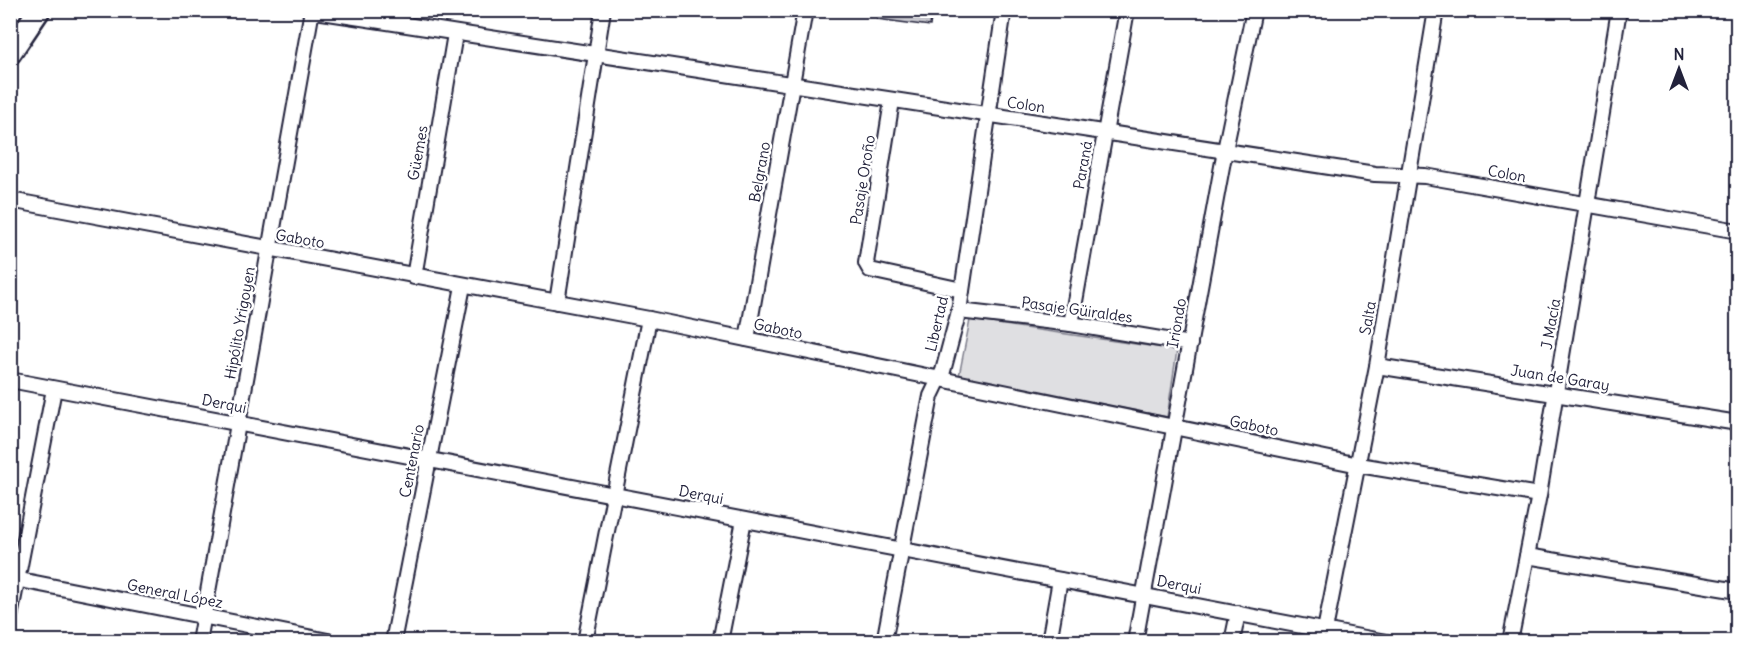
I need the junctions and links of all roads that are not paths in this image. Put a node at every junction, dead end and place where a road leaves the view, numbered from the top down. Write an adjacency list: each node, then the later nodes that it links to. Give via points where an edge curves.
1 (39, 10): 11 (main road)
2 (603, 10): 12 (street)
3 (805, 10): 13 (street, Belgrano)
4 (1004, 10): 15 (street, Libertad)
5 (1127, 10): 16 (street, Paraná)
6 (1254, 10): 17 (street, Iriondo)
7 (1436, 10): 18 (street, Salta)
8 (1619, 10): 20 (street, J Macía)
9 (311, 11): 10 (street, Colon); 22 (street, Hipólito Yrigoyen)
10 (455, 34): 12 (street, Colon); 23 (street, Güemes)
11 (10, 53)
12 (596, 57): 13 (street, Colon); 26 (street)
13 (793, 86): 14 (street, Colon); 30 (street, Belgrano)
14 (892, 101): 15 (street, Colon); 25 (street, Pasaje Oroño, via 866,263 870,270)
15 (989, 116): 16 (street, Colon); 25 (street, Libertad)
16 (1105, 133): 17 (street, Colon); 29 (street, Paraná)
17 (1225, 150): 18 (street, Colon); 31 (street, Iriondo)
18 (1409, 177): 20 (street, Colon, via 1425,176); 32 (street, Salta)
19 (10, 200): 22 (street, Gaboto)
20 (1588, 205): 21 (street, Colon); 36 (street, J Macía)
21 (1737, 231)
22 (270, 250): 23 (street, Gaboto); 38 (street, Hipólito Yrigoyen)
23 (414, 277): 24 (street, Gaboto)
24 (464, 286): 26 (street, Gaboto); 40 (street, Centenario)
25 (962, 290): 27 (street, Libertad)
26 (557, 302): 28 (street, Gaboto)
27 (959, 311): 29 (street, Pasaje Güiraldes); 34 (street, Libertad)
28 (649, 319): 30 (street, Gaboto); 42 (street)
29 (1071, 324): 31 (street, Pasaje Güiraldes)
30 (747, 339): 34 (street, Gaboto)
31 (1190, 344): 39 (street, Iriondo)
32 (1377, 366): 36 (street, Juan de Garay); 41 (street, Salta)
33 (10, 380): 35 (street, Derqui)
34 (939, 380): 39 (street, Gaboto); 45 (street, Libertad, via 931,396)
35 (54, 389): 38 (street, Derqui); 47 (street)
36 (1556, 395): 37 (street, Juan de Garay); 43 (street, J Macía)
37 (1737, 423)
38 (239, 424): 40 (street, Derqui); 52 (street, Hipólito Yrigoyen)
39 (1175, 427): 41 (street, Gaboto); 50 (street, Iriondo)
40 (429, 460): 42 (street, Derqui); 58 (street, Centenario)
41 (1359, 465): 43 (street, Gaboto); 54 (street, Salta)
42 (616, 495): 44 (street, Derqui); 59 (street)
43 (1539, 495): 46 (street, J Macía)
44 (744, 520): 45 (street, Derqui); 60 (street)
45 (902, 550): 48 (street, Derqui); 61 (street, Libertad)
46 (1527, 556): 49 (street); 66 (street, J Macía)
47 (14, 579): 52 (street, General López); 53 (street)
48 (1060, 580): 50 (street, Derqui); 62 (street)
49 (1737, 591)
50 (1144, 595): 51 (street, Derqui); 63 (street, Iriondo)
51 (1238, 613): 54 (street, Derqui); 64 (street)
52 (204, 617): 56 (street, Hipólito Yrigoyen); 57 (street, General López)
53 (10, 618)
54 (1325, 630): 55 (street, Derqui)
55 (1364, 639): 65 (street, Derqui)
56 (199, 642)
57 (333, 642)
58 (393, 642)
59 (585, 642)
60 (720, 642)
61 (884, 642)
62 (1049, 642)
63 (1135, 642)
64 (1232, 642)
65 (1386, 642)
66 (1510, 642)

